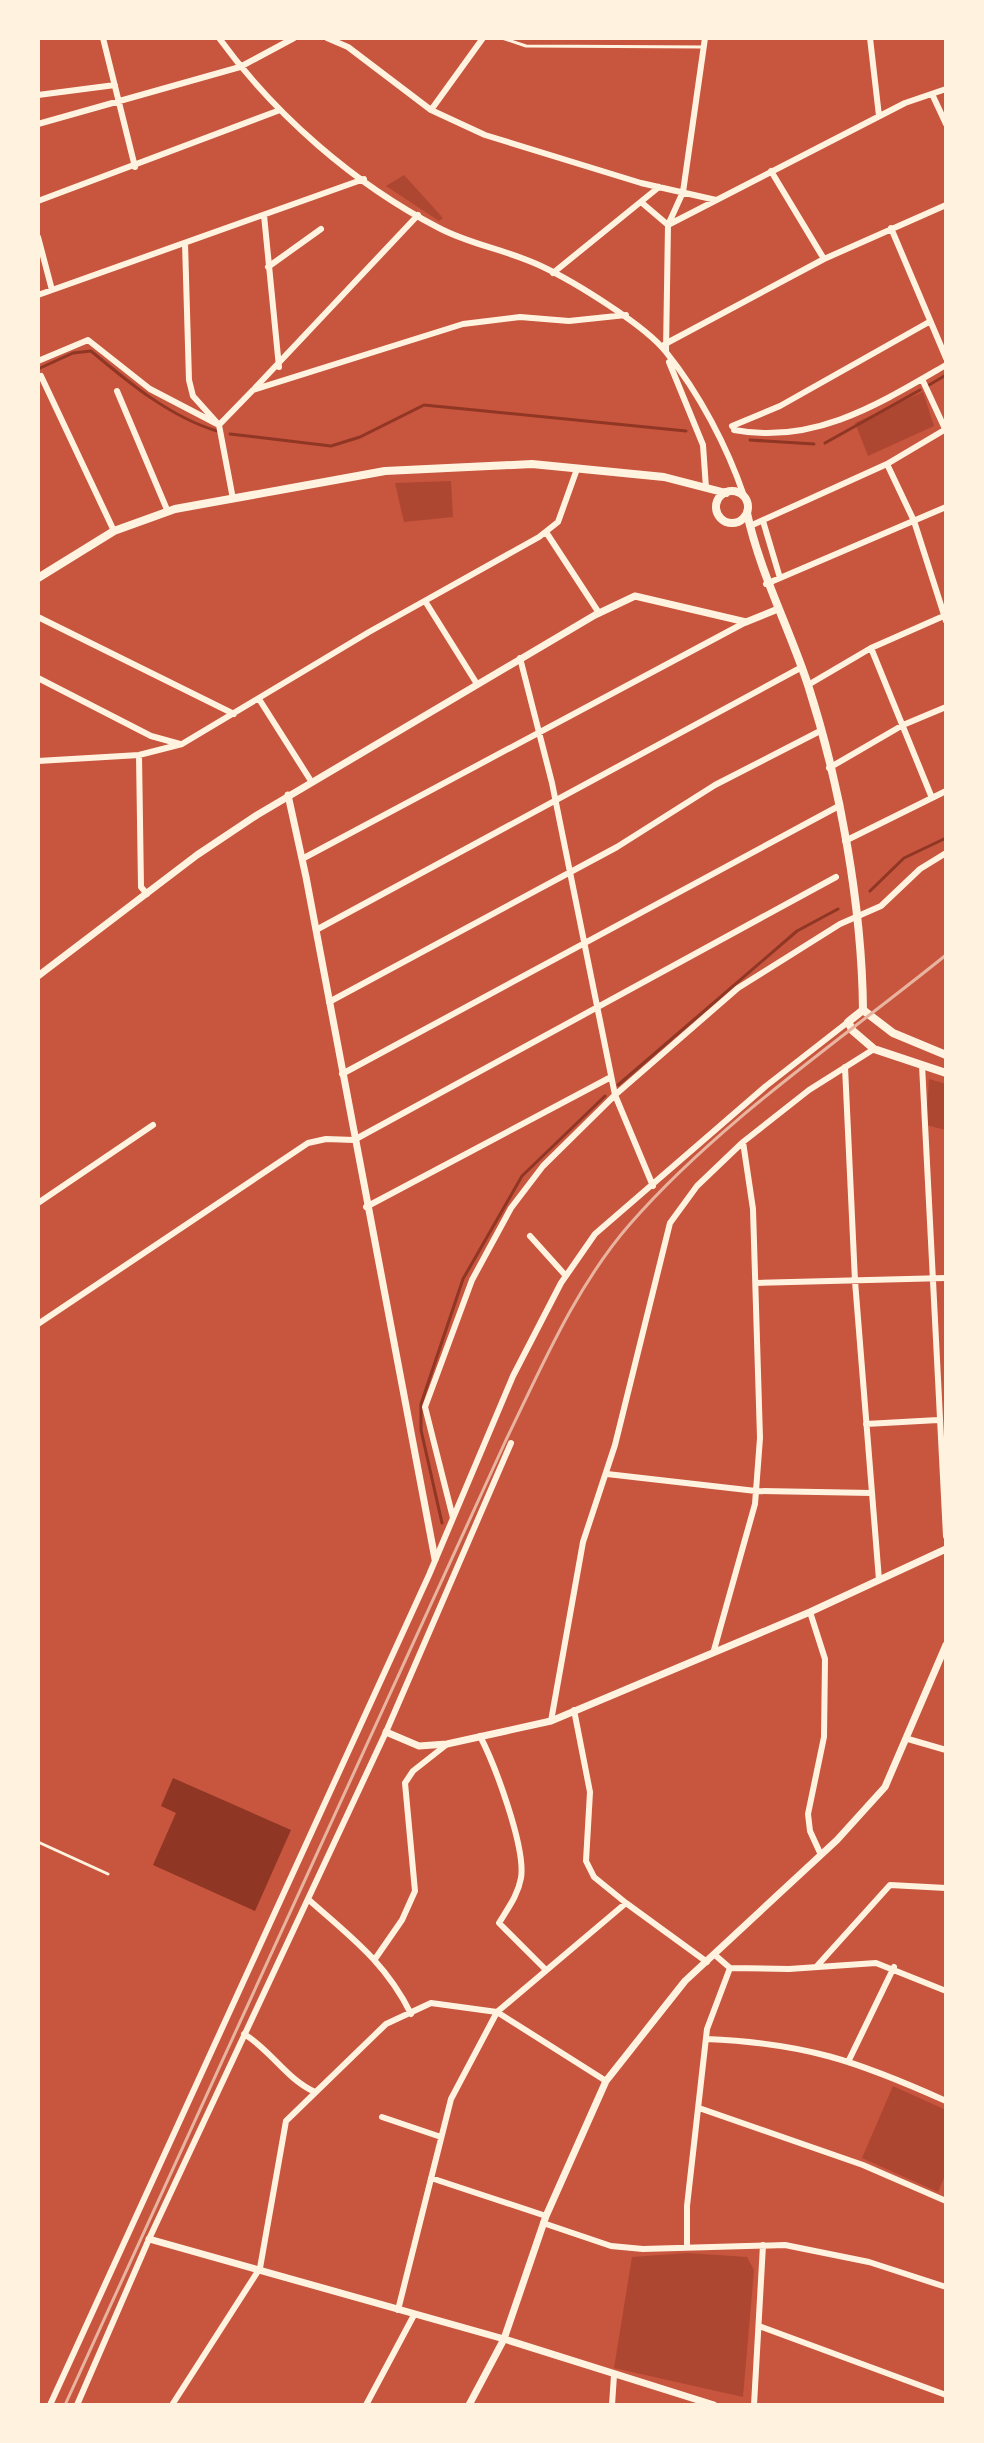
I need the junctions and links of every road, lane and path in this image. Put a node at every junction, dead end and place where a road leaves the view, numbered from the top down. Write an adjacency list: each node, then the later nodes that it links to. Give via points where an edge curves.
1 (103, 38): 13 (street)
2 (219, 38): 12 (street)
3 (294, 38): 12 (street)
4 (327, 38): 10 (street)
5 (355, 38): 10 (street)
6 (502, 38): 11 (lane, via 526,46)
7 (705, 38): 11 (street)
8 (870, 38): 20 (street)
9 (481, 39): 19 (street)
10 (348, 47): 19 (street)
11 (704, 47): 27 (street)
12 (240, 67): 17 (street); 18 (street)
13 (115, 85): 16 (street); 17 (street)
14 (946, 89): 15 (street)
15 (932, 94): 20 (street); 22 (street)
16 (38, 95)
17 (120, 104): 21 (street); 23 (street)
18 (280, 110): 23 (street); 25 (street)
19 (431, 110): 26 (street, via 485,135)
20 (879, 116): 24 (street)
21 (38, 124)
22 (946, 124)
23 (135, 167): 29 (street)
24 (771, 171): 28 (street); 39 (street)
25 (364, 179): 32 (street); 33 (street)
26 (659, 187): 27 (street); 30 (street)
27 (683, 192): 28 (street); 34 (street)
28 (716, 200): 34 (street)
29 (38, 201)
30 (641, 202): 34 (street); 41 (street)
31 (946, 205): 35 (street)
32 (264, 215): 38 (street); 40 (street)
33 (418, 215): 41 (street, via 466,241 517,255); 50 (street)
34 (668, 225): 46 (street)
35 (891, 228): 39 (street); 45 (street)
36 (321, 229): 40 (street)
37 (38, 237): 42 (street)
38 (185, 243): 42 (street); 55 (street, via 189,380 193,396)
39 (824, 259): 46 (street)
40 (268, 267): 50 (street)
41 (553, 273): 44 (street)
42 (52, 290): 43 (street)
43 (38, 295)
44 (626, 315): 46 (street); 53 (street, via 463,324)
45 (929, 322): 47 (street); 52 (street, via 733,428 771,434 813,431)
46 (665, 347): 59 (street, via 703,445); 61 (street, via 722,445)
47 (946, 358)
48 (38, 361): 55 (street, via 88,340 150,389)
49 (946, 365): 52 (street)
50 (279, 367): 53 (street)
51 (38, 378): 69 (street)
52 (922, 379): 56 (street)
53 (253, 390): 55 (street)
54 (117, 391): 64 (street)
55 (219, 425): 62 (street)
56 (946, 430): 57 (street)
57 (887, 464): 66 (street); 67 (street)
58 (577, 469): 59 (main road, via 664,477); 62 (main road, via 532,464 385,471); 70 (street, via 558,522)
59 (706, 488): 60 (main road)
60 (726, 493): 61 (main road); 65 (main road, via 717,506 723,520 738,522)
61 (744, 496): 65 (main road)
62 (233, 499): 64 (main road)
63 (946, 507): 67 (street)
64 (168, 512): 69 (main road)
65 (747, 513): 68 (main road)
66 (763, 521): 68 (street); 72 (street)
67 (914, 521): 72 (street); 78 (street)
68 (750, 526): 73 (main road)
69 (114, 531): 71 (main road)
70 (546, 532): 74 (street); 76 (street)
71 (38, 578)
72 (780, 578): 73 (street)
73 (766, 584): 75 (main road)
74 (425, 601): 84 (street); 86 (street)
75 (778, 609): 79 (street); 82 (main road)
76 (599, 613): 79 (street, via 635,596); 81 (street)
77 (38, 617): 88 (street)
78 (945, 617): 80 (street)
79 (746, 622): 91 (street)
80 (871, 648): 85 (street); 89 (street)
81 (520, 658): 84 (street); 91 (street)
82 (802, 667): 85 (main road); 100 (street)
83 (38, 678): 92 (street, via 151,736)
84 (477, 684): 96 (street)
85 (808, 685): 90 (main road)
86 (259, 699): 88 (street); 96 (street)
87 (946, 707): 89 (street)
88 (234, 714): 92 (street)
89 (903, 725): 95 (street); 99 (street)
90 (822, 730): 95 (main road); 105 (street, via 715,785)
91 (539, 732): 100 (street); 104 (street)
92 (182, 744): 93 (street)
93 (139, 755): 94 (street); 107 (street, via 141,887)
94 (38, 761)
95 (829, 768): 101 (main road)
96 (311, 781): 98 (street)
97 (946, 791): 99 (street)
98 (288, 795): 104 (street); 107 (street)
99 (932, 798): 102 (street)
100 (556, 801): 105 (street); 109 (street)
101 (837, 807): 102 (main road); 110 (street)
102 (844, 842): 108 (main road)
103 (946, 853): 108 (street, via 920,869 881,906)
104 (302, 859): 109 (street)
105 (570, 872): 110 (street); 112 (street)
106 (836, 877): 113 (street)
107 (147, 894): 111 (street)
108 (858, 916): 114 (main road); 123 (street, via 738,988)
109 (316, 930): 112 (street)
110 (585, 942): 113 (street); 121 (street)
111 (38, 976)
112 (329, 1002): 121 (street)
113 (598, 1008): 122 (street); 125 (street)
114 (863, 1010): 115 (main road); 117 (main road, via 893,1033)
115 (848, 1022): 116 (main road); 127 (street)
116 (874, 1049): 118 (main road); 119 (street)
117 (946, 1055)
118 (922, 1065): 120 (main road); 133 (street)
119 (845, 1067): 126 (street); 134 (street)
120 (946, 1073)
121 (342, 1074): 125 (street)
122 (611, 1077): 123 (street); 129 (street)
123 (615, 1095): 127 (street); 143 (street, via 543,1166 511,1208 472,1280 442,1357 425,1407)
124 (153, 1125): 128 (street)
125 (354, 1140): 129 (street); 136 (street, via 308,1143)
126 (743, 1142): 135 (street); 140 (street, via 697,1186 670,1223)
127 (653, 1186): 131 (street, via 595,1234)
128 (38, 1203)
129 (366, 1207): 146 (street)
130 (530, 1236): 131 (street)
131 (566, 1276): 143 (street, via 513,1376)
132 (946, 1278): 133 (street)
133 (931, 1279): 134 (street); 137 (street)
134 (855, 1281): 135 (street); 138 (street)
135 (756, 1283): 141 (street)
136 (38, 1324)
137 (938, 1420): 138 (street); 144 (street)
138 (866, 1424): 142 (street)
139 (511, 1443): 153 (street)
140 (607, 1474): 141 (street); 152 (street, via 583,1542)
141 (756, 1491): 142 (street); 150 (street)
142 (872, 1493): 147 (street)
143 (453, 1518): 146 (street)
144 (946, 1536)
145 (946, 1549): 147 (street)
146 (435, 1559): 198 (street)
147 (879, 1580): 148 (street)
148 (810, 1612): 150 (street); 159 (street, via 825,1659 824,1737 808,1814)
149 (946, 1645): 155 (street)
150 (714, 1650): 151 (street)
151 (574, 1710): 152 (street); 163 (street, via 590,1792 586,1861 594,1877)
152 (551, 1721): 154 (street)
153 (386, 1732): 156 (street, via 419,1746); 162 (street)
154 (480, 1736): 156 (street); 170 (street, via 512,1820 521,1874 518,1891 499,1923)
155 (908, 1739): 157 (street); 159 (street, via 885,1787)
156 (447, 1744): 165 (street, via 405,1783 415,1891)
157 (946, 1750)
158 (38, 1842): 160 (lane)
159 (821, 1855): 164 (street)
160 (108, 1874)
161 (946, 1889): 167 (street, via 890,1885)
162 (309, 1900): 165 (street); 174 (street)
163 (626, 1903): 166 (street); 170 (street)
164 (715, 1955): 166 (street); 169 (street)
165 (375, 1959): 173 (street)
166 (707, 1962): 177 (street, via 685,1981)
167 (817, 1966): 168 (street); 169 (street)
168 (894, 1967): 171 (street); 176 (street)
169 (730, 1968): 175 (street)
170 (546, 1970): 172 (street)
171 (946, 1991)
172 (497, 2012): 173 (street, via 431,2003); 177 (street); 182 (street, via 451,2099)
173 (411, 2014): 178 (street, via 386,2024)
174 (244, 2034): 178 (street); 186 (street)
175 (706, 2039): 176 (street, via 764,2042); 180 (street)
176 (849, 2060): 179 (street)
177 (606, 2081): 185 (street)
178 (315, 2092): 189 (street, via 286,2121)
179 (946, 2101)
180 (699, 2108): 184 (street, via 863,2165); 188 (street)
181 (382, 2117): 182 (street)
182 (441, 2137): 183 (street)
183 (431, 2178): 185 (street); 191 (street)
184 (946, 2201)
185 (545, 2219): 188 (street, via 611,2246); 194 (street)
186 (149, 2239): 189 (street); 199 (street)
187 (763, 2245): 188 (street); 190 (street, via 869,2262); 193 (street)
188 (687, 2246)
189 (260, 2268): 191 (street); 200 (street)
190 (946, 2287)
191 (398, 2310): 192 (street)
192 (414, 2315): 194 (street); 201 (street)
193 (759, 2326): 196 (street); 205 (street)
194 (504, 2339): 195 (street); 202 (street)
195 (614, 2375): 197 (street); 203 (street)
196 (946, 2395)
197 (691, 2402): 204 (street)
198 (50, 2405)
199 (77, 2405)
200 (172, 2405)
201 (366, 2405)
202 (469, 2405)
203 (612, 2405)
204 (714, 2405)
205 (754, 2405)

